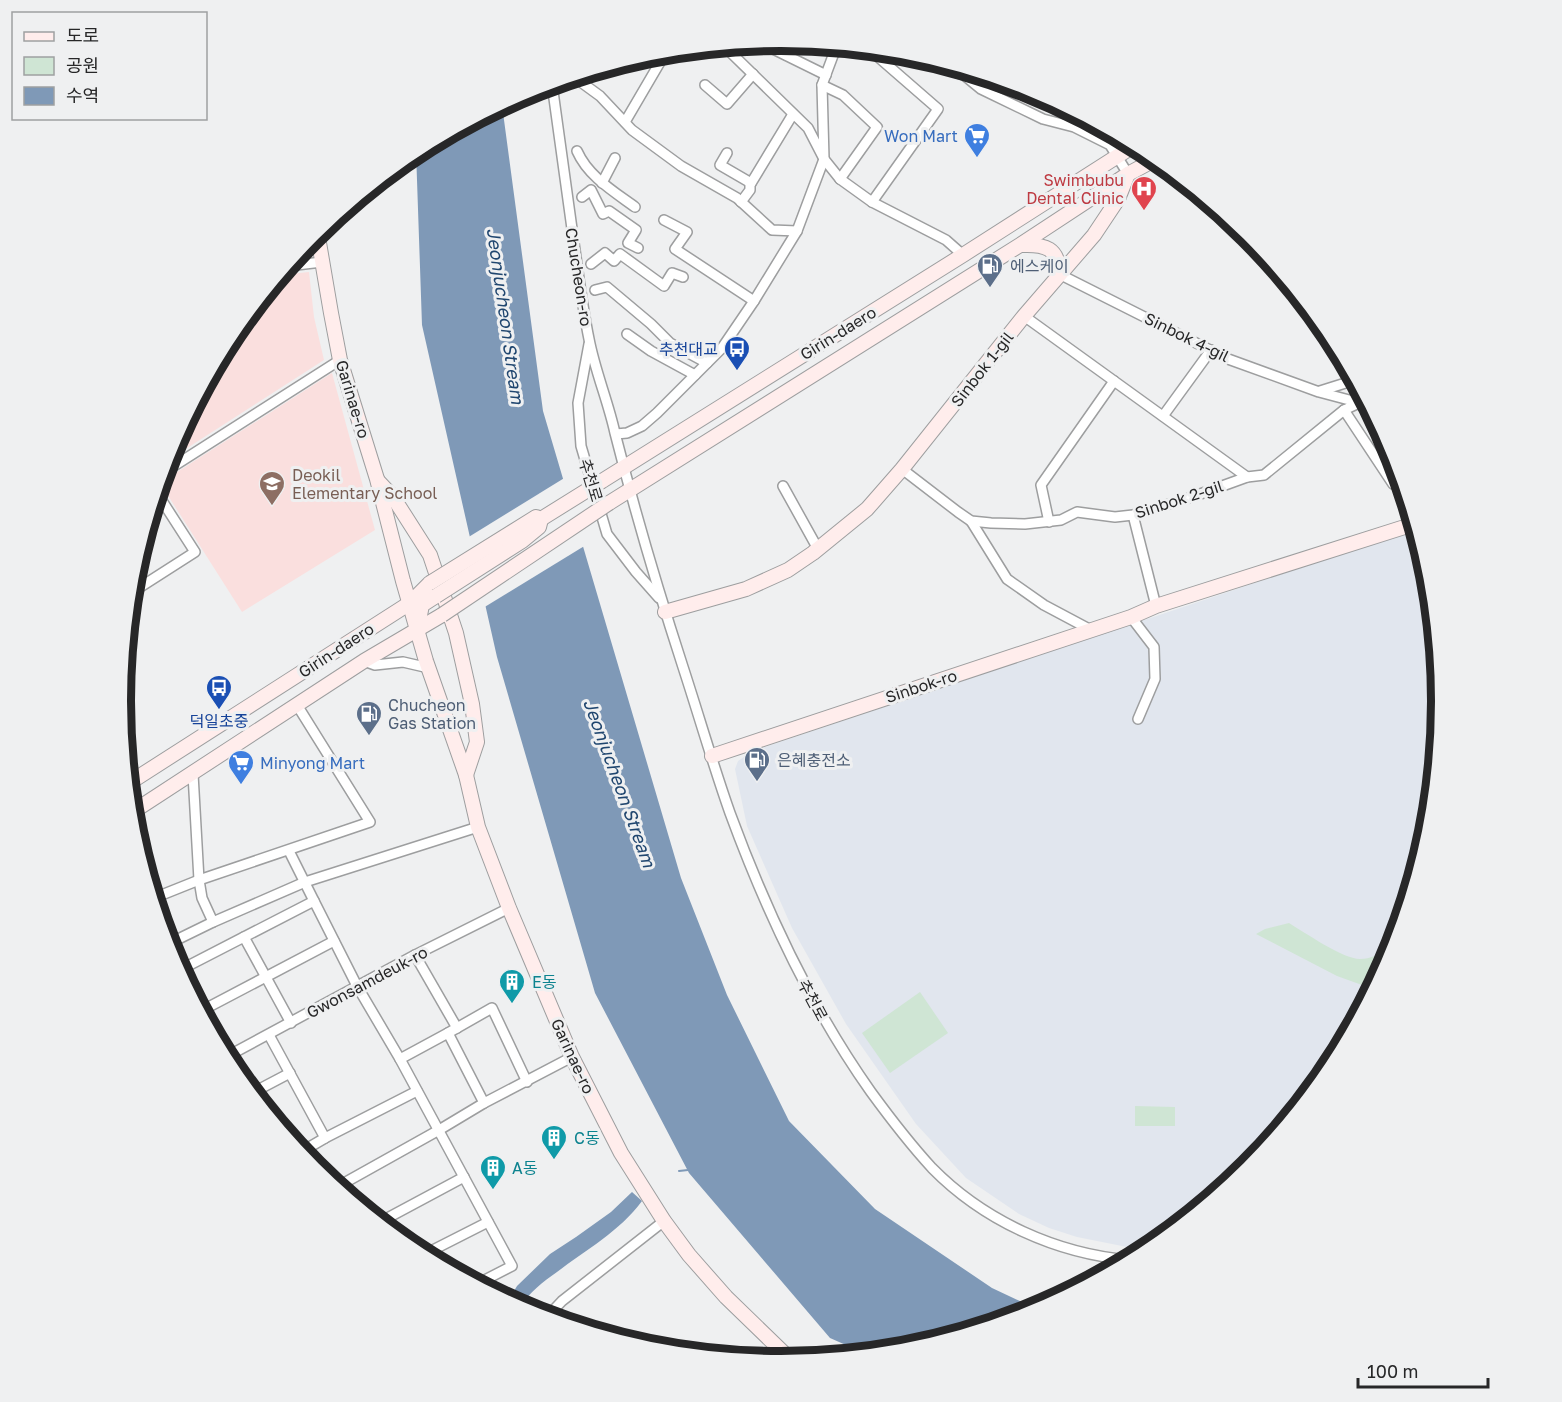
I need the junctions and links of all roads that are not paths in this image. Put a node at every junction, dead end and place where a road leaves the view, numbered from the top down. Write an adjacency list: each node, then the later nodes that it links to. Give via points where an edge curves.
1 (778, 51): 5 (street)
2 (788, 51): 5 (street)
3 (731, 53): 8 (street)
4 (831, 53): 9 (street)
5 (786, 55): 9 (street)
6 (881, 59): 30 (street, via 938,108)
7 (660, 62): 16 (street)
8 (753, 74): 12 (street, via 727,104); 15 (street)
9 (826, 75): 13 (street)
10 (972, 80): 20 (street, via 981,89 1043,119 1074,127 1110,145)
11 (581, 82): 16 (street)
12 (705, 85)
13 (822, 85): 22 (street); 25 (street, via 843,95 877,127)
14 (553, 92): 47 (street, Chucheon-ro)
15 (794, 114): 22 (street, via 808,128); 27 (street)
16 (625, 122): 29 (street, via 681,165)
17 (577, 151): 26 (street, via 581,161)
18 (1126, 151): 20 (street, Girin-daero)
19 (727, 153): 27 (street, via 720,165)
20 (1118, 157): 24 (street); 37 (street, Girin-daero)
21 (615, 158): 26 (street)
22 (824, 159): 25 (street); 33 (street)
23 (1149, 166): 24 (street, Girin-daero)
24 (1128, 174): 35 (street, Girin-daero); 41 (street, Sinbok 1-gil, via 1118,200)
25 (840, 179): 30 (street)
26 (602, 183): 31 (street)
27 (751, 183): 29 (street)
28 (582, 197): 36 (street, via 591,190 603,214 609,211 636,230 628,243)
29 (741, 202): 33 (street, via 772,230)
30 (872, 202): 37 (street, via 946,240)
31 (635, 207)
32 (664, 220): 44 (street, via 687,232 675,249)
33 (797, 231): 44 (street)
34 (319, 243): 38 (street, Garinae-ro)
35 (1020, 245): 41 (street, via 1047,248 1056,257); 67 (street, Girin-daero)
36 (638, 248)
37 (963, 255): 61 (street, Girin-daero)
38 (322, 262): 40 (street); 49 (street, Garinae-ro)
39 (591, 264): 42 (street, Chucheon-ro, via 605,253 614,261 620,254 664,286 672,273)
40 (299, 265)
41 (1059, 274): 45 (street, Sinbok 1-gil); 48 (street, Sinbok 4-gil)
42 (683, 277)
43 (595, 290): 50 (street, Chucheon-ro, via 607,287 670,343)
44 (754, 301): 50 (street)
45 (1024, 316): 52 (street); 62 (street, Sinbok 1-gil)
46 (627, 334): 51 (street)
47 (589, 342): 59 (street, Chucheon-ro); 77 (street, 추천로, via 578,403 581,446 607,534)
48 (1211, 350): 54 (street, Sinbok 4-gil); 58 (street)
49 (340, 360): 60 (street); 64 (street, Garinae-ro)
50 (707, 363): 51 (street)
51 (694, 375): 59 (street, via 642,426)
52 (1114, 381): 58 (street); 72 (street, via 1041,485)
53 (1348, 383): 54 (street)
54 (1319, 392): 55 (street, Sinbok 4-gil)
55 (1358, 402)
56 (1359, 405): 57 (street, Sinbok 2-gil)
57 (1344, 410): 63 (street, Sinbok 2-gil, via 1264,475); 65 (street)
58 (1163, 416): 63 (street)
59 (616, 434): 61 (street, Chucheon-ro)
60 (175, 465)
61 (624, 467): 67 (street, 추천로); 70 (street, Girin-daero, bridge)
62 (902, 469): 71 (street, Sinbok 2-gil); 74 (street, Sinbok 1-gil, via 867,508)
63 (1247, 477): 69 (street, Sinbok 2-gil)
64 (377, 479): 76 (street, Garinae-ro); 88 (street, via 430,555 456,633 477,742)
65 (1394, 485)
66 (783, 486): 74 (street)
67 (630, 491): 77 (street, 추천로); 80 (street, Girin-daero, bridge)
68 (162, 501): 75 (street, via 195,552)
69 (1133, 515): 72 (street, Sinbok 2-gil, via 1077,512); 78 (street)
70 (541, 519): 76 (street, Girin-daero, bridge, via 536,517 430,583); 80 (street, Girin-daero, bridge, via 539,527 522,542 422,605)
71 (971, 520): 72 (street, Sinbok 2-gil); 81 (street, via 1006,579)
72 (1048, 522)
73 (1407, 526): 78 (street, Sinbok-ro)
74 (818, 549): 77 (street, Sinbok 1-gil, via 788,570 746,589)
75 (141, 586)
76 (410, 603): 80 (street, Garinae-ro); 89 (street, Girin-daero)
77 (662, 606): 86 (street, 추천로)
78 (1156, 606): 79 (street, Sinbok-ro)
79 (1131, 617): 81 (street, Sinbok-ro); 85 (street, via 1154,647 1155,679)
80 (417, 630): 82 (street, Girin-daero); 83 (street, Garinae-ro)
81 (1091, 630): 86 (street, Sinbok-ro)
82 (364, 662): 83 (street, via 404,662); 84 (street, Girin-daero)
83 (429, 668): 88 (street, Garinae-ro)
84 (297, 705): 87 (street, Girin-daero); 92 (street, via 370,822)
85 (1138, 719)
86 (712, 756): 127 (street, 추천로, via 745,852 790,957 830,1030 905,1138 969,1200 1003,1222 1074,1250)
87 (193, 774): 90 (street, Girin-daero); 93 (street)
88 (466, 775): 91 (street, Garinae-ro)
89 (136, 778)
90 (140, 807)
91 (478, 826): 94 (street); 97 (street, Garinae-ro)
92 (289, 851): 93 (street); 94 (street)
93 (199, 880): 95 (street); 98 (street)
94 (305, 882): 96 (street); 98 (street)
95 (161, 895)
96 (314, 901): 99 (street); 101 (street)
97 (509, 908): 102 (street, Gwonsamdeuk-ro); 111 (street, Garinae-ro)
98 (213, 922): 100 (street)
99 (243, 937): 103 (street); 104 (street)
100 (176, 940)
101 (334, 941): 104 (street); 105 (street)
102 (416, 956): 105 (street, Gwonsamdeuk-ro); 108 (street)
103 (188, 966)
104 (266, 977): 106 (street); 107 (street)
105 (357, 986): 107 (street, Gwonsamdeuk-ro); 112 (street)
106 (208, 1007)
107 (291, 1023): 109 (street, Gwonsamdeuk-ro)
108 (452, 1031): 112 (street); 114 (street, via 492,1008); 117 (street)
109 (269, 1035): 110 (street, Gwonsamdeuk-ro); 113 (street)
110 (235, 1052)
111 (572, 1057): 114 (street); 124 (street, Garinae-ro, via 621,1153)
112 (400, 1059): 116 (street)
113 (290, 1073): 115 (street); 119 (street)
114 (527, 1082): 117 (street)
115 (260, 1089)
116 (417, 1092): 118 (street); 119 (street)
117 (483, 1103): 118 (street)
118 (439, 1131): 121 (street); 122 (street)
119 (325, 1138): 120 (street)
120 (308, 1148)
121 (464, 1177): 123 (street); 125 (street)
122 (344, 1183)
123 (387, 1218)
124 (664, 1221): 129 (street); 130 (street, Garinae-ro, via 726,1297)
125 (488, 1222): 126 (street); 128 (street, via 512,1266)
126 (434, 1250)
127 (1115, 1258)
128 (486, 1280)
129 (554, 1310)
130 (782, 1351)

